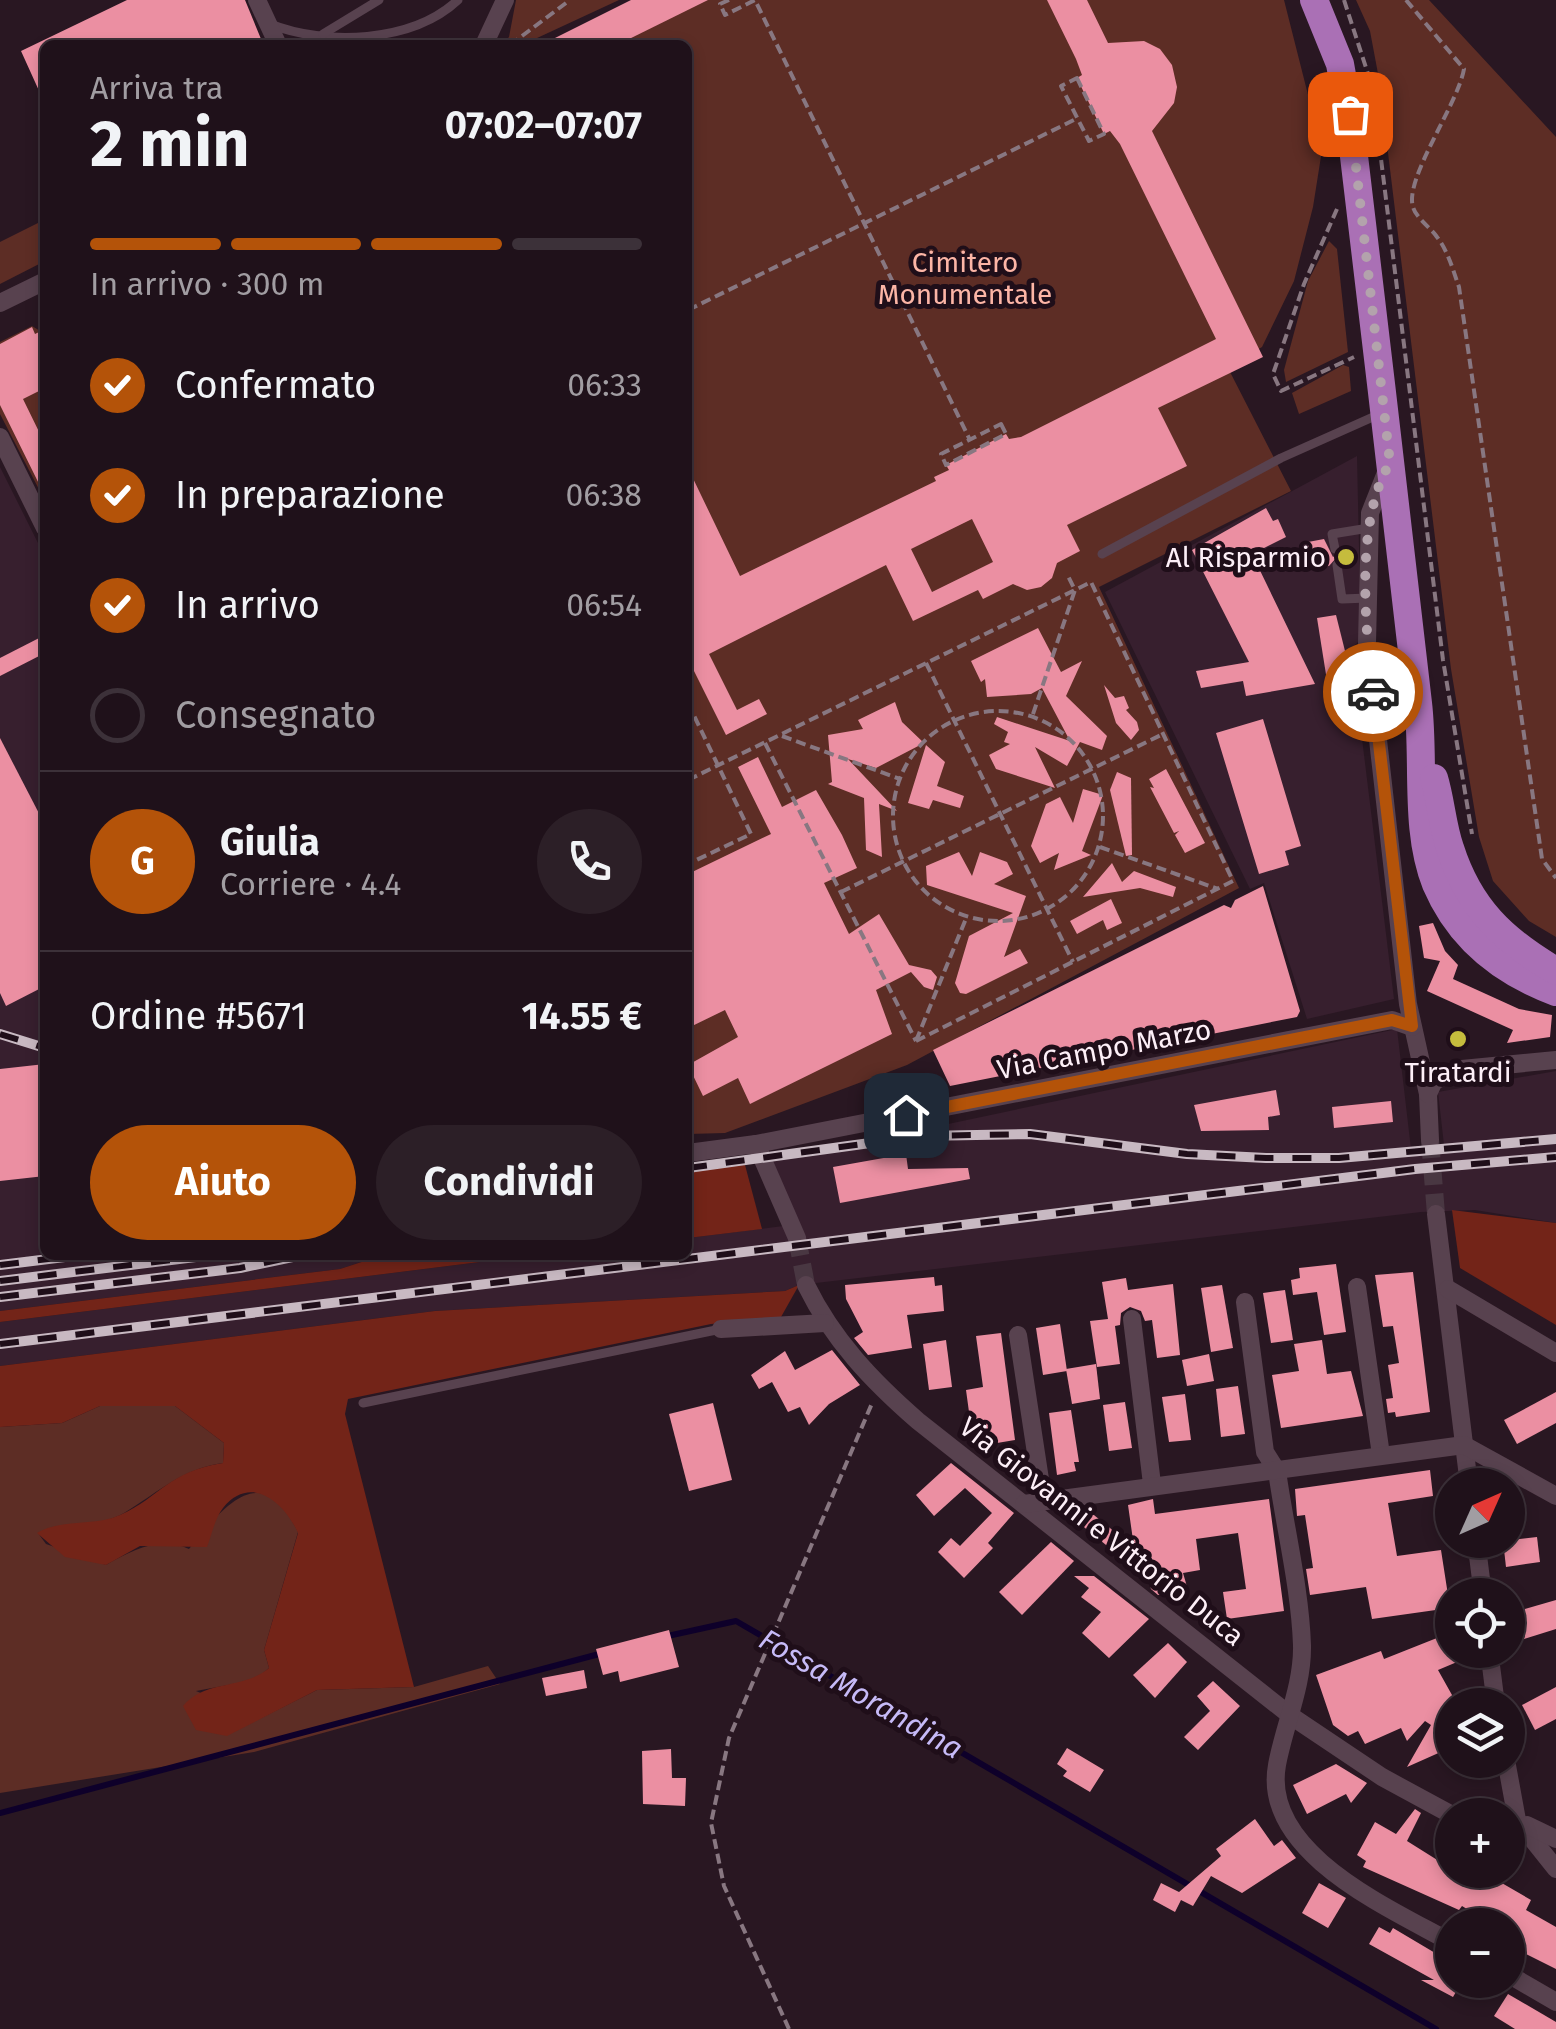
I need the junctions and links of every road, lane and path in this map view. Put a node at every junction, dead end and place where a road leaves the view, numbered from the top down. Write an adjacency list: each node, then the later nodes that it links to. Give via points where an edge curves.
1 (257, 0): 10 (street)
2 (379, 0): 11 (lane)
3 (458, 0): 11 (lane, via 429,19 382,34)
4 (505, 0): 13 (street)
5 (570, 0): 14 (path)
6 (728, 0): 17 (path, via 720,4 725,15 755,0)
7 (1314, 0): 16 (main road, via 1340,64)
8 (1344, 0): 47 (path, via 1372,86 1442,660)
9 (1406, 0): 51 (path, via 1464,69 1460,92 1425,157 1413,210 1439,238 1459,287 1542,858)
10 (268, 23): 11 (lane, via 302,37); 12 (street)
11 (321, 36)
12 (276, 40)
13 (486, 40)
14 (517, 40)
15 (1078, 118): 15 (path, via 1061,86 1077,78 1104,134 1089,142); 17 (path)
16 (1357, 174): 21 (main road); 21 (path, via 1327,228 1273,374 1281,391)
17 (862, 224): 20 (path); 24 (path)
18 (40, 283): 19 (street)
19 (0, 303)
20 (692, 308)
21 (1377, 350): 22 (main road)
22 (1384, 412): 25 (main road); 29 (lane, via 1281,458)
23 (0, 437): 26 (street)
24 (970, 440): 24 (path, via 1002,424 1006,434 946,464 941,454)
25 (1390, 463): 27 (street); 41 (main road)
26 (40, 518)
27 (1370, 528): 28 (lane, via 1332,534); 33 (street)
28 (1335, 549)
29 (1102, 554)
30 (1337, 565): 33 (lane, via 1342,599)
31 (1067, 574): 32 (path)
32 (1075, 590): 34 (path); 36 (path); 38 (path, via 1090,582)
33 (1368, 598): 59 (street, via 1367,642)
34 (926, 663): 37 (path); 39 (path)
35 (692, 711): 42 (path)
36 (1032, 717): 37 (path, via 978,712); 43 (path, via 1077,746)
37 (955, 720): 45 (path, via 920,744); 46 (path)
38 (1162, 734): 43 (path); 52 (path, via 1233,881)
39 (780, 736): 40 (path); 45 (path)
40 (765, 742): 42 (path); 53 (path)
41 (1423, 743): 57 (main road, via 1466,886 1510,944); 58 (main road, via 1428,862 1444,901 1470,941 1507,970)
42 (718, 766): 44 (path); 50 (path, via 751,834)
43 (1092, 768): 46 (path); 48 (path, via 1104,812)
44 (692, 778)
45 (900, 780): 49 (path, via 894,821)
46 (1001, 813): 49 (path); 54 (path)
47 (1472, 839)
48 (1100, 847): 52 (path); 54 (path, via 1084,880)
49 (904, 861): 53 (path); 55 (path, via 928,895)
50 (692, 862)
51 (1556, 878)
52 (1218, 889): 56 (path)
53 (841, 892): 60 (path)
54 (1048, 908): 55 (path, via 1025,919); 56 (path)
55 (967, 916): 60 (path)
56 (1073, 962): 60 (path)
57 (1556, 971)
58 (1556, 992)
59 (1412, 1026): 62 (street); 64 (street, Via Campo Marzo, via 1392,1020)
60 (916, 1041)
61 (1556, 1060): 62 (street, via 1462,1069 1434,1081)
62 (1428, 1094): 63 (street)
63 (1430, 1140)
64 (756, 1144): 65 (street, Via Campo Marzo); 67 (street)
65 (692, 1152)
66 (1436, 1214): 70 (street)
67 (797, 1238)
68 (806, 1285): 73 (street, Via Giovanni e Vittorio Duca)
69 (1357, 1287): 80 (street)
70 (1448, 1289): 76 (street); 79 (street)
71 (1246, 1302): 82 (street, via 1265,1452)
72 (1132, 1318): 83 (street)
73 (825, 1323): 74 (street); 77 (street, Via Giovanni e Vittorio Duca)
74 (720, 1329): 78 (lane)
75 (1018, 1335): 85 (street)
76 (1556, 1352)
77 (878, 1387): 85 (street, Via Giovanni e Vittorio Duca); 95 (path, via 729,1738 710,1824 724,1886)
78 (364, 1403)
79 (1464, 1445): 80 (street); 81 (street); 84 (street)
80 (1381, 1455): 82 (street)
81 (1467, 1468)
82 (1277, 1471): 83 (street); 86 (street, via 1302,1647)
83 (1152, 1484): 85 (street)
84 (1556, 1496)
85 (1034, 1502): 86 (street, Via Giovanni e Vittorio Duca)
86 (1291, 1716): 87 (street, Via Giovanni e Vittorio Duca); 92 (street, via 1276,1766 1276,1794 1288,1828 1353,1886)
87 (1435, 1806)
88 (1525, 1826): 90 (street)
89 (1525, 1835): 91 (street)
90 (1556, 1839)
91 (1556, 1869)
92 (1435, 1933)
93 (1525, 1984): 94 (street)
94 (1556, 2002)
95 (790, 2029)

